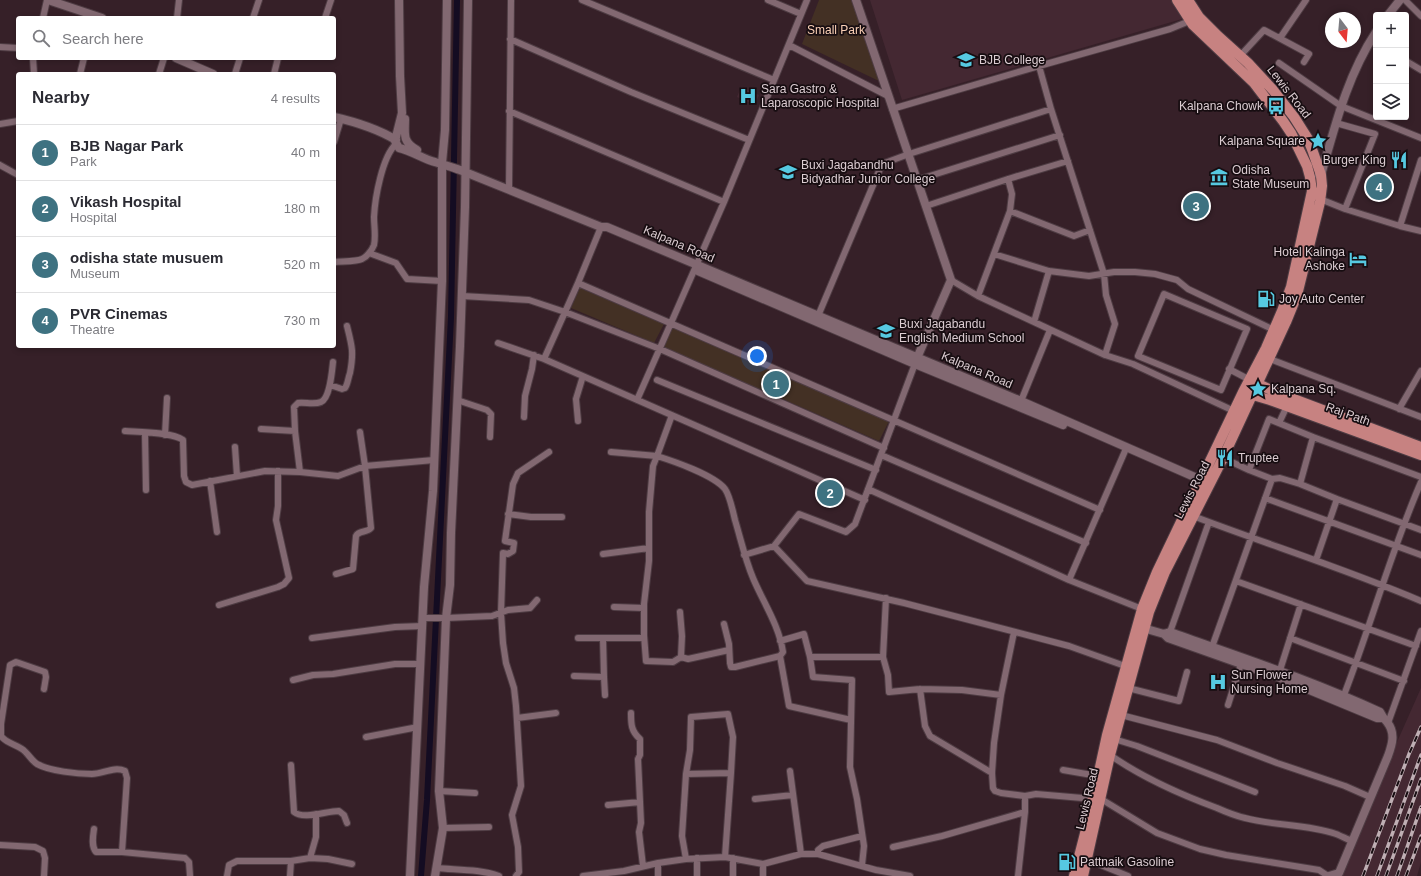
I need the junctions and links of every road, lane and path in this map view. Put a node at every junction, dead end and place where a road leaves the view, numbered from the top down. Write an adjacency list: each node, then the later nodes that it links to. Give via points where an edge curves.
1 (48, 0): 20 (street); 21 (street)
2 (179, 0): 22 (street)
3 (259, 0): 23 (street)
4 (331, 0): 24 (street)
5 (399, 0): 57 (street)
6 (447, 0): 70 (street)
7 (468, 0): 72 (street)
8 (511, 0): 29 (street)
9 (582, 0): 51 (street)
10 (768, 0): 19 (street)
11 (807, 0): 19 (street)
12 (856, 0): 52 (street)
13 (1177, 0): 26 (main road, Lewis Road)
14 (1188, 0): 26 (main road, Lewis Road)
15 (1306, 0): 27 (street)
16 (1400, 0): 18 (street)
17 (1405, 0): 25 (street)
18 (1390, 12)
19 (801, 14): 30 (street)
20 (44, 16)
21 (93, 16)
22 (177, 16)
23 (254, 16)
24 (327, 16)
25 (1421, 16)
26 (1195, 19): 33 (main road, Lewis Road); 43 (street, via 1170,29); 75 (main road, Lewis Road, via 1271,104 1290,133)
27 (1280, 38): 33 (street, via 1264,30); 40 (street, via 1309,54)
28 (1373, 38): 53 (street, via 1359,62)
29 (510, 39): 56 (street); 66 (street)
30 (789, 45): 51 (street); 52 (street)
31 (0, 47): 32 (street)
32 (16, 48)
33 (1240, 56): 74 (main road, Lewis Road, via 1273,90 1294,117 1308,139)
34 (33, 60): 45 (street)
35 (84, 60): 46 (street)
36 (164, 60): 47 (street)
37 (181, 60): 48 (street)
38 (239, 60): 49 (street)
39 (278, 60): 50 (street)
40 (1304, 62)
41 (1279, 63): 53 (street)
42 (1409, 63): 44 (street)
43 (1039, 66): 54 (street); 55 (street)
44 (1421, 70)
45 (34, 72)
46 (80, 72)
47 (160, 72)
48 (208, 72)
49 (236, 72)
50 (274, 72)
51 (774, 80): 66 (street)
52 (888, 96): 54 (street)
53 (1341, 106): 60 (street); 64 (street)
54 (892, 110): 67 (street)
55 (1051, 110): 62 (street); 67 (street)
56 (510, 111): 78 (street); 80 (street)
57 (402, 113): 63 (street, via 405,118); 65 (street)
58 (337, 118): 65 (street, via 370,127)
59 (16, 121): 61 (street)
60 (1336, 123): 74 (street); 82 (street, via 1375,134)
61 (0, 124)
62 (1060, 135): 69 (street); 77 (street)
63 (405, 138): 65 (street, via 401,135); 70 (street, via 412,147)
64 (1421, 138)
65 (396, 140): 70 (street, via 399,148); 88 (street, via 387,156 377,191 374,246)
66 (749, 140): 80 (street)
67 (909, 154): 77 (street); 100 (street, via 882,164)
68 (1421, 160): 84 (street)
69 (1068, 161): 76 (street); 86 (street)
70 (444, 164): 72 (street, Kalpana Road); 95 (street)
71 (0, 165): 73 (street)
72 (462, 171): 78 (street, Kalpana Road); 97 (street)
73 (16, 174)
74 (1321, 175): 75 (street); 79 (main road, Lewis Road)
75 (1310, 177): 105 (main road, Lewis Road, via 1312,191 1291,286)
76 (1008, 179): 81 (street); 83 (street, via 1012,194)
77 (917, 180): 81 (street)
78 (509, 190): 85 (street, Kalpana Road)
79 (1320, 199): 82 (street); 111 (main road, Lewis Road, via 1297,295)
80 (724, 202): 91 (street)
81 (926, 206): 94 (street)
82 (1345, 209): 84 (street)
83 (1010, 211): 86 (street, via 1074,236); 89 (street)
84 (1400, 226): 87 (street)
85 (601, 227): 91 (street, Kalpana Road, via 607,227); 96 (street)
86 (1090, 230): 93 (street)
87 (1421, 231)
88 (369, 253): 90 (street, via 362,259); 95 (street, via 396,264 407,279)
89 (994, 254): 92 (street); 98 (street)
90 (336, 262)
91 (695, 267): 100 (street, Kalpana Road); 102 (street); 112 (street, Kalpana Road)
92 (1049, 271): 93 (street, via 1089,276); 101 (street)
93 (1104, 274): 105 (street, via 1135,272 1177,280 1188,289); 108 (street, via 1106,295 1115,324)
94 (951, 280): 98 (street); 112 (street)
95 (442, 281): 154 (street)
96 (578, 283): 99 (street); 102 (street)
97 (462, 296): 99 (street, via 529,300); 124 (street)
98 (978, 296): 101 (street)
99 (565, 312): 107 (street); 110 (street)
100 (818, 316): 112 (street, Kalpana Road)
101 (1034, 322): 104 (street)
102 (672, 323): 107 (street); 134 (street)
103 (349, 330): 120 (street, via 353,356 346,387 342,389)
104 (1050, 330): 108 (street); 126 (street)
105 (1274, 330): 119 (main road, Lewis Road)
106 (498, 343): 109 (street)
107 (660, 349): 125 (street); 146 (street)
108 (1105, 355): 129 (street, via 1133,364)
109 (534, 356): 110 (street); 131 (street)
110 (544, 359): 117 (street)
111 (1270, 359): 115 (main road, Lewis Road); 128 (street)
112 (916, 361): 126 (street, Kalpana Road); 134 (street); 147 (street, Kalpana Road)
113 (333, 362): 120 (street)
114 (1229, 369): 114 (street, via 1247,329 1164,294 1138,356 1221,390); 119 (street)
115 (1264, 370): 119 (main road, Lewis Road); 122 (main road)
116 (1421, 371): 128 (street)
117 (583, 376): 125 (street); 133 (street, via 576,399)
118 (657, 380): 156 (street)
119 (1254, 382): 121 (main road, Lewis Road); 122 (main road, Raj Path)
120 (330, 385): 138 (street, via 321,402 295,404)
121 (1248, 393): 122 (main road, Raj Path); 129 (main road, Lewis Road)
122 (1272, 396): 127 (main road, Raj Path); 129 (main road); 145 (main road, Raj Path)
123 (168, 398): 141 (street)
124 (457, 400): 142 (street, via 488,410 491,414); 205 (street, via 450,585)
125 (637, 400): 130 (street)
126 (1021, 401): 165 (street, Kalpana Road)
127 (1287, 406): 135 (street); 151 (main road, Raj Path)
128 (1399, 409): 132 (street)
129 (1238, 414): 153 (main road, Lewis Road); 165 (main road, Lewis Road)
130 (672, 415): 152 (street); 171 (street)
131 (524, 417)
132 (1421, 417)
133 (578, 421)
134 (895, 421): 146 (street); 172 (street)
135 (1279, 423): 143 (street); 157 (street, via 1269,419)
136 (261, 429): 138 (street)
137 (125, 431): 140 (street)
138 (294, 431): 159 (street)
139 (360, 432): 155 (street)
140 (145, 433): 141 (street); 168 (street)
141 (165, 435): 163 (street, via 183,440 186,482 192,485)
142 (490, 436)
143 (1313, 437): 161 (street); 166 (street)
144 (235, 447): 160 (street)
145 (1421, 447)
146 (884, 448): 150 (street)
147 (1125, 451): 165 (street, Kalpana Road); 172 (street)
148 (549, 452): 173 (street, via 518,473 513,484)
149 (611, 452): 152 (street)
150 (881, 455): 156 (street); 182 (street)
151 (1421, 455)
152 (657, 456): 185 (street, via 653,466 649,512); 187 (street, via 710,477 725,488)
153 (1222, 458): 157 (street); 165 (main road, Lewis Road)
154 (434, 460): 155 (street); 204 (street, via 424,587)
155 (365, 466): 159 (street, via 338,476); 190 (street, via 371,528 356,536 353,569)
156 (876, 470): 167 (street)
157 (1249, 470): 162 (street)
158 (278, 471): 159 (street); 160 (street); 197 (street, via 276,520 289,578 278,587)
159 (300, 472)
160 (237, 476): 163 (street)
161 (1421, 477)
162 (1272, 479): 166 (street, via 1280,478); 169 (street)
163 (210, 481): 180 (street)
164 (1421, 482): 178 (street)
165 (1204, 484): 174 (main road, Lewis Road); 201 (main road, Lewis Road, via 1157,572)
166 (1300, 484): 170 (street)
167 (868, 489): 171 (street); 191 (street)
168 (146, 490)
169 (1265, 498): 177 (street); 181 (street)
170 (1337, 499): 177 (street); 178 (street)
171 (864, 500): 183 (street, via 855,524 846,532 800,514)
172 (1100, 510): 182 (street)
173 (508, 514): 175 (street); 203 (street, via 505,541 514,543 513,551 503,553)
174 (1193, 516): 176 (street); 208 (main road, Lewis Road, via 1165,572)
175 (562, 517)
176 (1209, 522): 181 (street); 212 (street)
177 (1328, 522): 184 (street); 189 (street)
178 (1405, 524): 179 (street); 184 (street)
179 (1421, 530)
180 (217, 532)
181 (1252, 538): 189 (street); 192 (street)
182 (1086, 543): 191 (street)
183 (774, 546): 187 (street); 194 (street, via 807,581)
184 (1396, 547): 188 (street); 193 (street)
185 (649, 548): 186 (street); 200 (street)
186 (603, 554)
187 (744, 555): 218 (street)
188 (1421, 555)
189 (1316, 560): 193 (street)
190 (336, 574)
191 (1069, 580): 201 (street)
192 (1236, 581): 198 (street); 220 (street)
193 (1382, 585): 196 (street); 209 (street)
194 (886, 598): 211 (street); 223 (street)
195 (537, 600): 203 (street, via 530,608)
196 (1421, 601)
197 (219, 604)
198 (1301, 604): 209 (street); 217 (street)
199 (614, 607): 200 (street)
200 (644, 608): 216 (street)
201 (1142, 609): 229 (main road, Lewis Road)
202 (680, 612): 224 (street)
203 (501, 613): 205 (street, via 492,616); 247 (street, via 506,663 514,688)
204 (427, 618): 205 (street); 207 (street)
205 (443, 618): 261 (street)
206 (724, 624): 221 (street)
207 (423, 626): 213 (street, via 395,627); 227 (street)
208 (1144, 628): 212 (street); 237 (main road, Lewis Road)
209 (1368, 629): 219 (street); 226 (street)
210 (1421, 631): 219 (street)
211 (1014, 632): 229 (street, via 1069,646); 240 (street)
212 (1167, 633): 220 (street); 228 (street, via 1168,638)
213 (312, 638)
214 (578, 638): 215 (street)
215 (603, 638): 216 (street); 233 (street)
216 (644, 638): 224 (street, via 646,661 673,662)
217 (1290, 638): 226 (street); 230 (street)
218 (780, 641): 222 (street, via 783,652); 225 (street, via 804,634)
219 (1416, 646): 235 (street)
220 (1212, 647): 230 (street)
221 (729, 650): 222 (street, via 731,666 735,667); 224 (street, via 688,659)
222 (780, 656): 248 (street, via 789,706)
223 (882, 656): 225 (street); 238 (street, via 888,675 889,692)
224 (682, 657)
225 (810, 657): 248 (street, via 813,677 852,680)
226 (1356, 663): 235 (street); 241 (street)
227 (421, 664): 234 (street, via 395,664); 250 (street)
228 (1241, 664): 242 (street); 249 (street)
229 (1125, 666): 260 (main road, Lewis Road)
230 (1280, 670): 241 (street)
231 (1187, 672): 237 (street, via 1179,701)
232 (574, 676): 233 (street)
233 (604, 677): 239 (street)
234 (292, 680)
235 (1404, 680): 249 (street)
236 (44, 688): 243 (street, via 45,672 12,663)
237 (1128, 688): 246 (main road, Lewis Road)
238 (920, 689): 240 (street, via 962,690); 258 (street, via 925,726 930,736)
239 (605, 695)
240 (1001, 695): 258 (street)
241 (1344, 696): 249 (street, via 1380,712)
242 (1228, 705)
243 (2, 708): 282 (street, via 0,733 3,738 24,750 37,764 52,769 91,774 117,769 125,771 127,775)
244 (556, 713): 247 (street)
245 (631, 713): 269 (street, via 632,727 640,739)
246 (1121, 715): 252 (main road, Lewis Road); 266 (street, via 1217,740)
247 (517, 718): 305 (street, via 521,786 512,815 518,847 519,872)
248 (851, 720): 278 (street, via 850,767)
249 (1385, 720): 266 (street, via 1392,734 1392,746)
250 (418, 727): 251 (street); 303 (street)
251 (366, 737)
252 (1114, 739): 253 (main road, Lewis Road); 262 (street)
253 (1110, 755): 268 (main road, Lewis Road); 279 (street, via 1164,786 1245,818 1313,829)
254 (291, 766): 272 (street, via 294,812 299,815)
255 (1063, 770): 260 (street)
256 (790, 772): 264 (street)
257 (731, 773): 259 (street); 259 (street, via 733,737 728,714 691,718); 287 (street)
258 (992, 773): 265 (street, via 995,791)
259 (686, 774): 289 (street, via 682,836)
260 (1098, 776): 268 (main road, Lewis Road)
261 (439, 791): 263 (street); 276 (street)
262 (1255, 792)
263 (475, 793)
264 (793, 794): 267 (street); 283 (street)
265 (1025, 796): 268 (street, via 1036,794); 271 (street)
266 (1370, 797): 279 (street)
267 (755, 799)
268 (1097, 799): 273 (main road, Lewis Road); 316 (street, via 1156,833 1200,850 1319,870)
269 (640, 802): 270 (street); 296 (street, via 639,832)
270 (608, 805)
271 (1025, 812): 281 (street); 312 (street)
272 (316, 814): 274 (street, via 339,811); 285 (street, via 316,837)
273 (1092, 819): 290 (main road, Lewis Road); 313 (main road, Lewis Road)
274 (347, 823)
275 (489, 827): 276 (street)
276 (443, 828): 297 (street)
277 (94, 829): 282 (street, via 94,851)
278 (862, 836): 284 (street, via 823,846 818,850); 295 (street)
279 (1352, 841): 316 (street, via 1339,873)
280 (0, 845): 299 (street, via 35,847 43,852)
281 (893, 848)
282 (122, 852): 300 (street, via 186,858 189,862)
283 (801, 854): 284 (street); 294 (street)
284 (818, 854): 295 (street)
285 (310, 858): 291 (street); 293 (street)
286 (697, 858): 287 (street); 289 (street); 308 (street)
287 (725, 858): 288 (street)
288 (733, 858): 294 (street); 309 (street)
289 (686, 859): 292 (street)
290 (1086, 859): 314 (main road, Lewis Road); 315 (street)
291 (291, 862): 301 (street, via 237,861 229,865); 302 (street)
292 (658, 863): 296 (street); 307 (street)
293 (352, 864)
294 (763, 864): 310 (street)
295 (862, 865): 298 (street)
296 (643, 866): 306 (street)
297 (436, 872): 304 (street, via 479,872)
298 (875, 873): 311 (street)
299 (44, 876)
300 (190, 876)
301 (227, 876)
302 (290, 876)
303 (410, 876)
304 (499, 876)
305 (516, 876)
306 (583, 876)
307 (658, 876)
308 (697, 876)
309 (733, 876)
310 (763, 876)
311 (905, 876)
312 (1018, 876)
313 (1074, 876)
314 (1083, 876)
315 (1128, 876)
316 (1328, 876)

